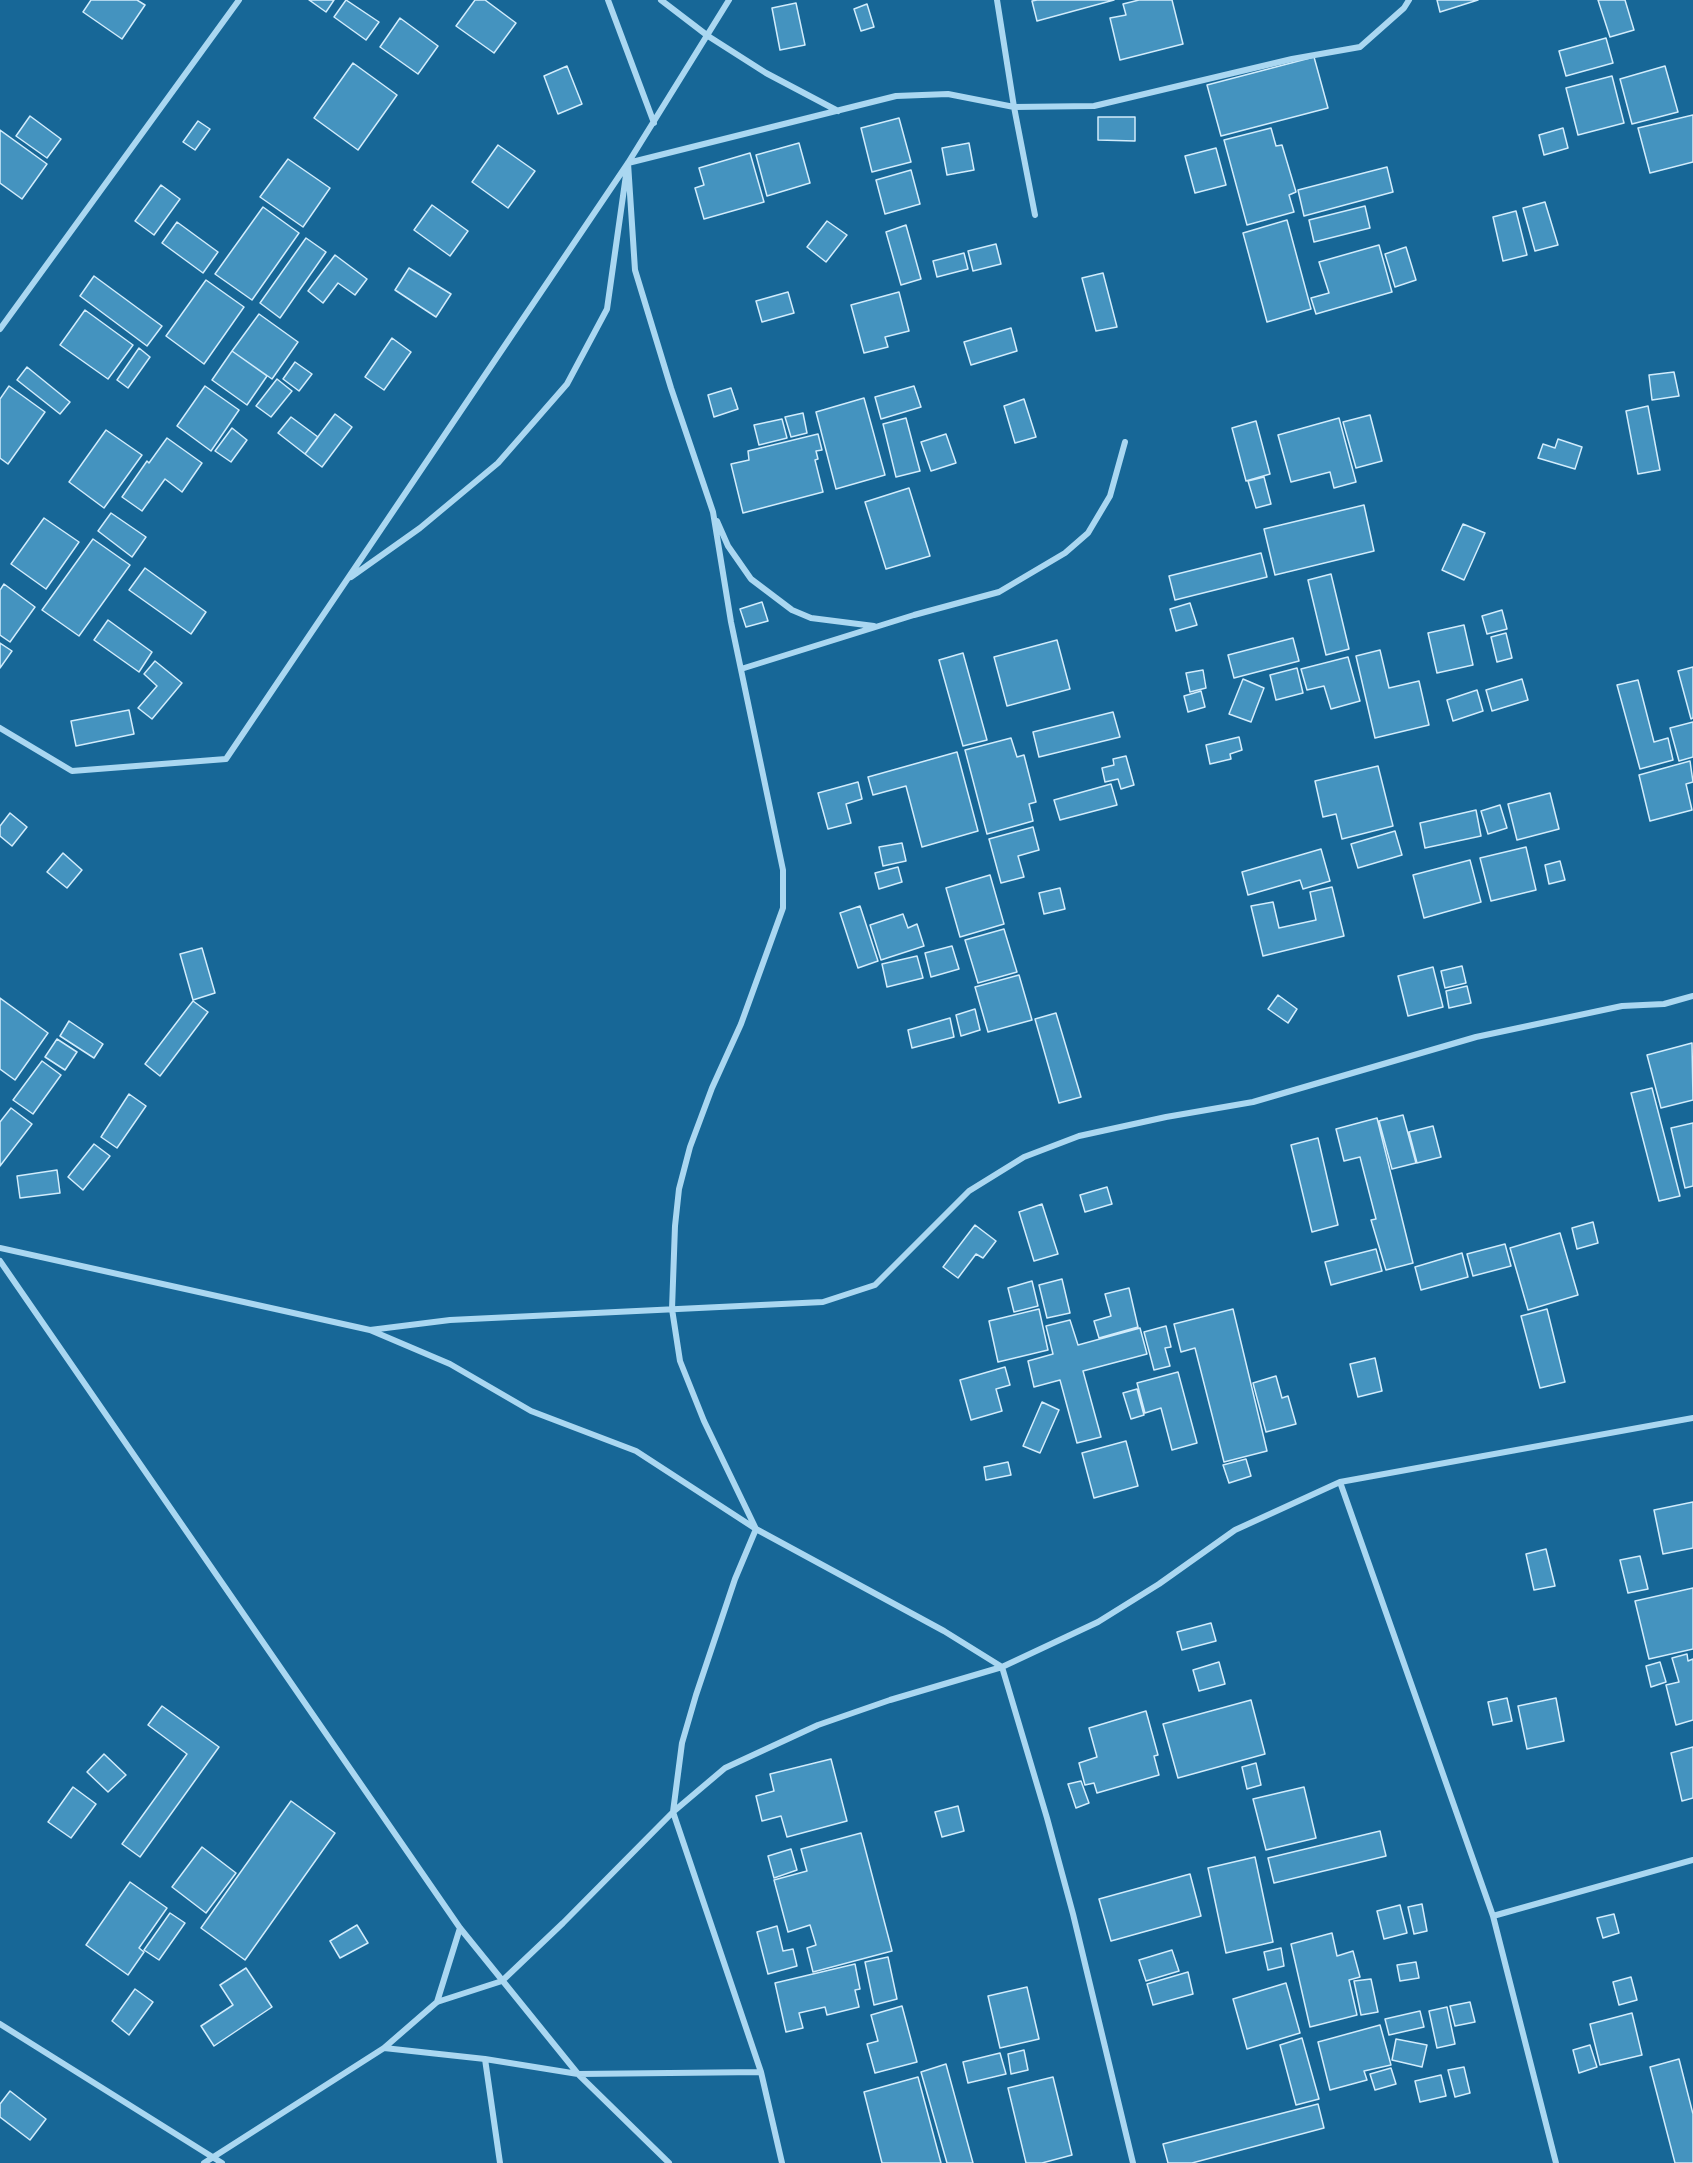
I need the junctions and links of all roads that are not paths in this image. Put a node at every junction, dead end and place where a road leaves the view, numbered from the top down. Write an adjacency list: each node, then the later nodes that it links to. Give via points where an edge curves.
1 (239, 0): 13 (street)
2 (608, 0): 10 (street)
3 (661, 0): 7 (street)
4 (729, 0): 7 (street)
5 (997, 0): 8 (street)
6 (1409, 0): 8 (street, via 1360,47 1292,58 1094,106)
7 (708, 36): 9 (street, via 766,73); 10 (street)
8 (1014, 107): 9 (street, via 948,94 896,96); 12 (street)
9 (839, 111): 11 (street)
10 (654, 123): 11 (street)
11 (628, 163): 15 (street, via 635,270); 16 (street); 16 (street, via 608,309 567,384 498,463 420,528)
12 (1035, 215)
13 (0, 329)
14 (1125, 442): 17 (street, via 1110,496 1088,533 1065,553 999,592)
15 (713, 512): 17 (street, via 728,546 751,579 792,610 811,618); 18 (street)
16 (347, 580): 19 (street, via 226,759 72,771)
17 (878, 627): 18 (street)
18 (741, 669): 23 (street, via 783,870 783,908 690,1147 679,1189)
19 (0, 728)
20 (1693, 996): 23 (street, via 1664,1004 1622,1005 1487,1035 1253,1102 1079,1136 1024,1157 969,1191 875,1285 824,1302)
21 (0, 1248): 24 (street)
22 (0, 1261): 32 (street)
23 (672, 1309): 24 (street, via 450,1320); 27 (street, via 680,1361)
24 (370, 1330): 27 (street, via 450,1364 531,1412 636,1451)
25 (1693, 1418): 26 (street)
26 (1340, 1482): 28 (street, via 1235,1530 1098,1622); 31 (street)
27 (756, 1529): 28 (street, via 944,1631); 29 (street, via 696,1695 682,1743)
28 (1002, 1667): 29 (street, via 818,1725 725,1768); 46 (street, via 1073,1914)
29 (673, 1812): 33 (street); 38 (street)
30 (1693, 1860): 31 (street)
31 (1493, 1916): 47 (street)
32 (460, 1928): 33 (street); 34 (street)
33 (502, 1981): 34 (street); 39 (street)
34 (437, 2002): 36 (street)
35 (0, 2024): 40 (street)
36 (384, 2048): 37 (street); 40 (street)
37 (485, 2059): 39 (street); 43 (street)
38 (761, 2072): 39 (street); 45 (street)
39 (578, 2074): 44 (street)
40 (214, 2160): 41 (street); 42 (street)
41 (204, 2163)
42 (222, 2163)
43 (500, 2163)
44 (669, 2163)
45 (782, 2163)
46 (1133, 2163)
47 (1556, 2163)

